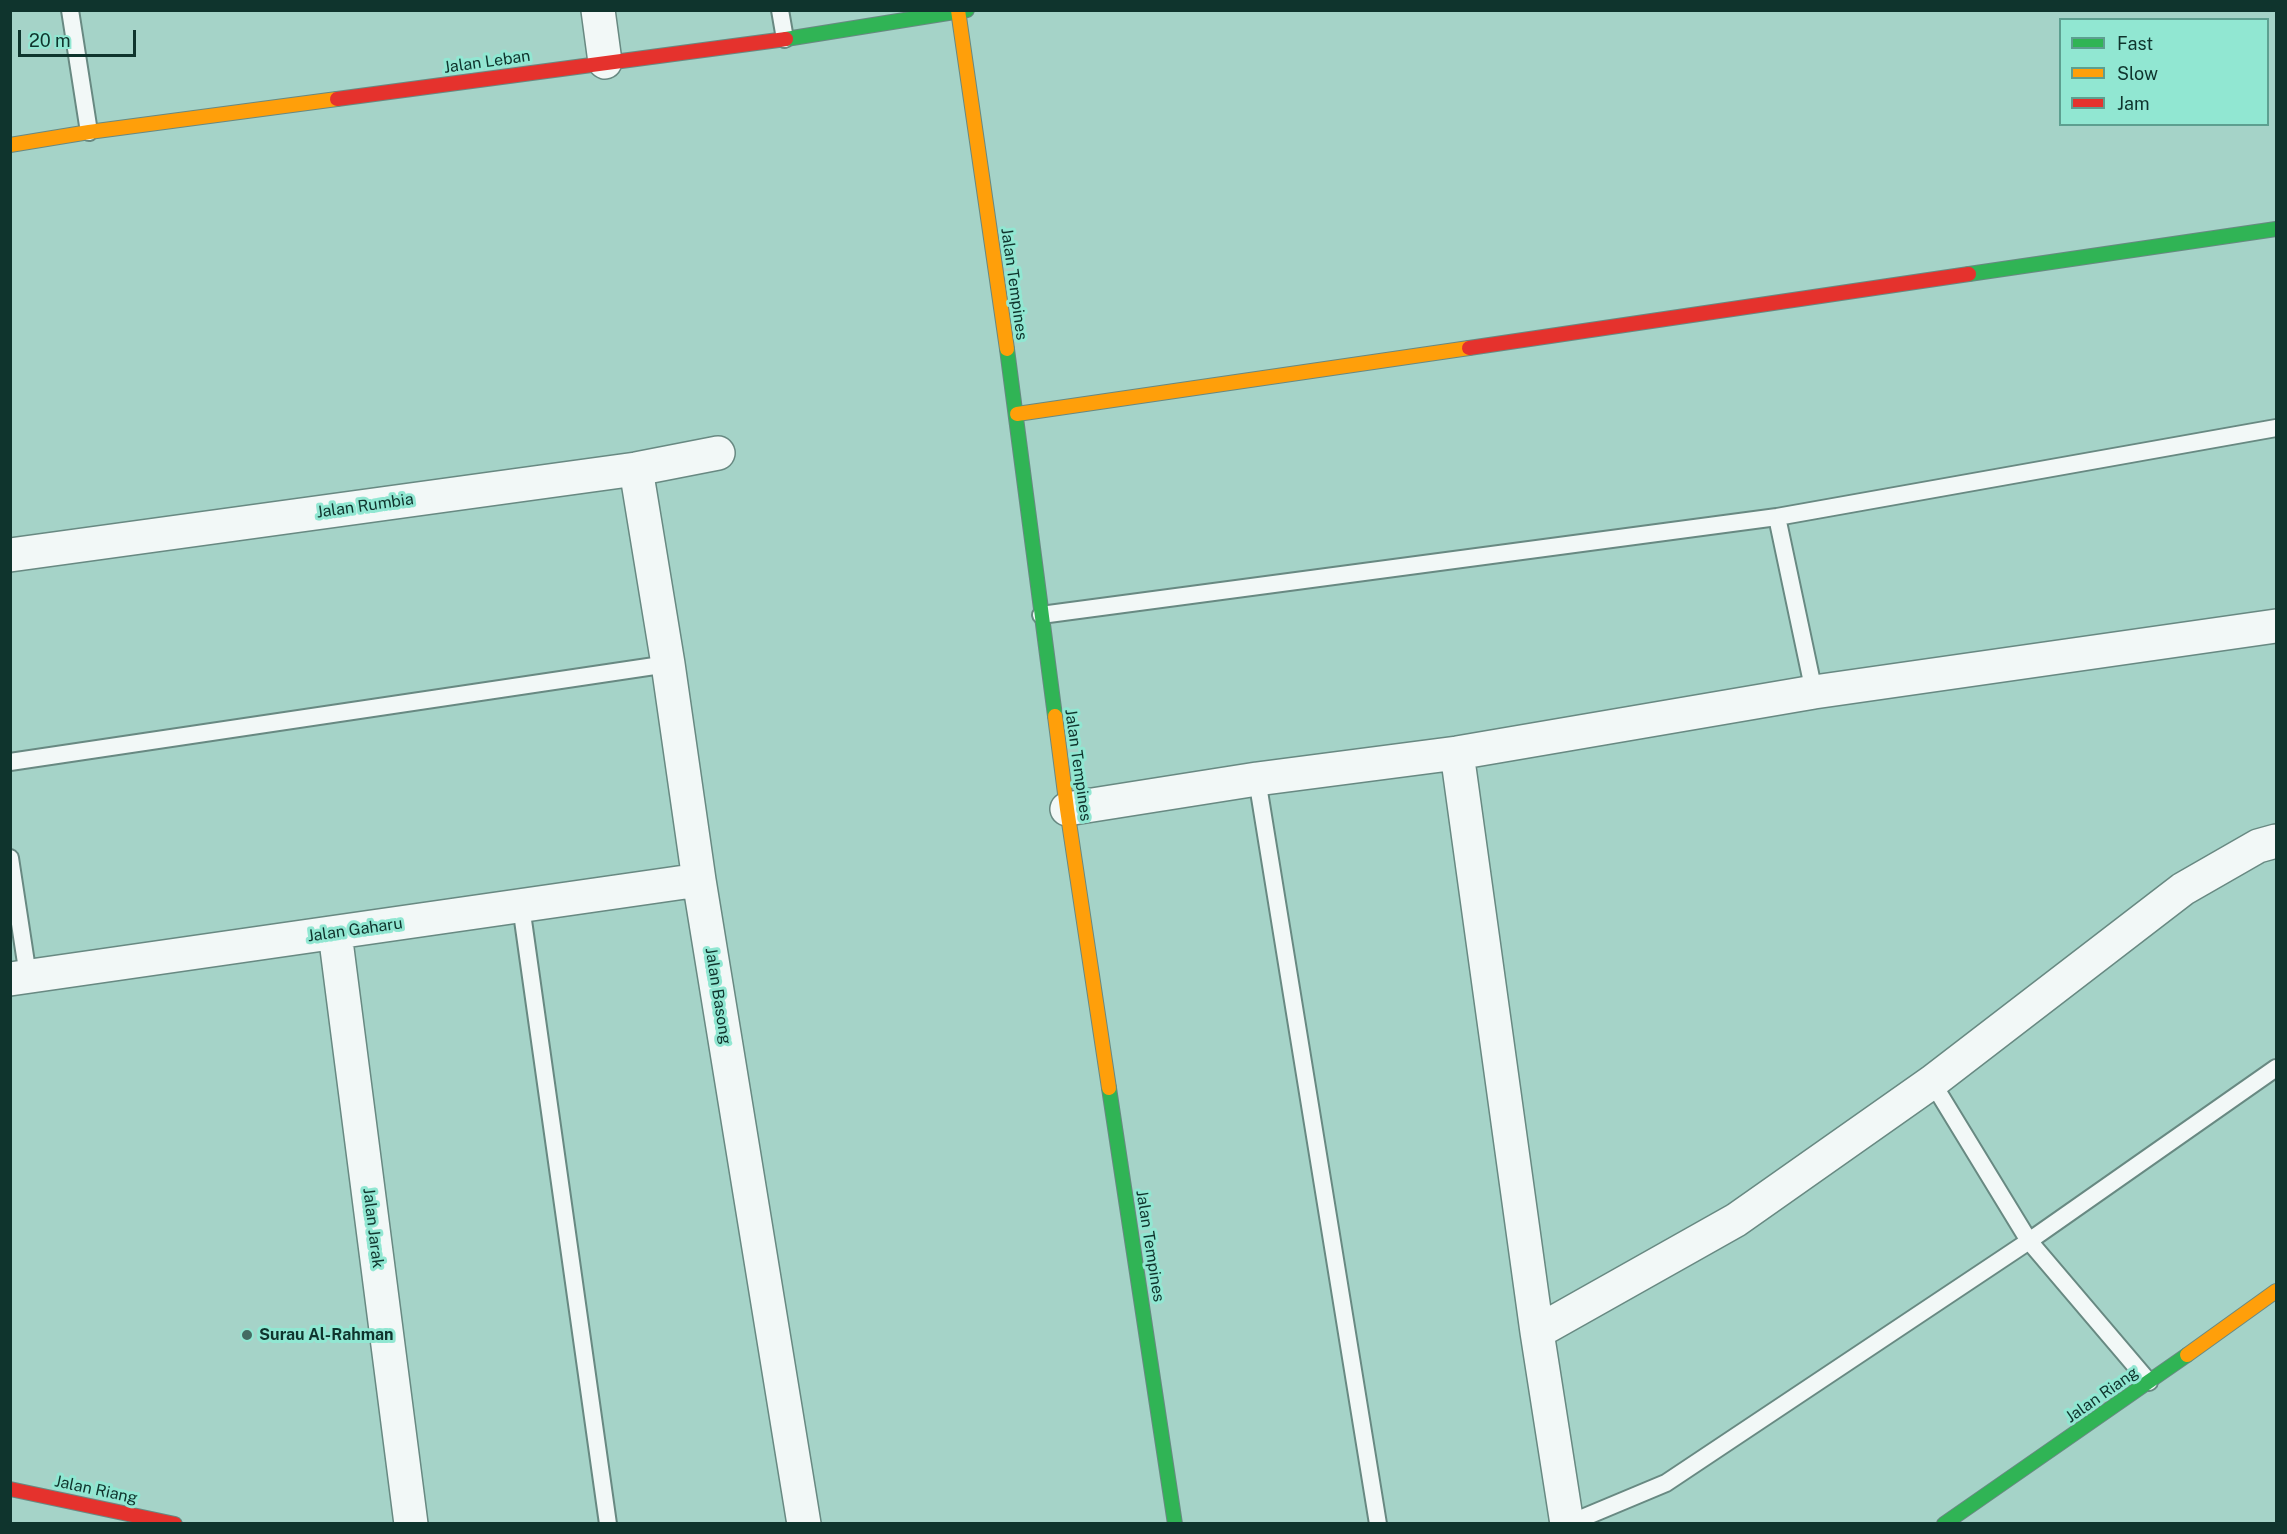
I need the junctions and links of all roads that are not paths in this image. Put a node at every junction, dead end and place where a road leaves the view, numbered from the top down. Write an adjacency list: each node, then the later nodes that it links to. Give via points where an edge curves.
1 (70, 10): 7 (lane)
2 (598, 10): 6 (street)
3 (780, 10): 5 (lane)
4 (961, 11): 5 (street, Jalan Leban); 10 (street, Jalan Tempines)
5 (785, 39): 6 (street, Jalan Leban)
6 (605, 62): 7 (street, Jalan Leban)
7 (89, 132): 8 (street, Jalan Leban)
8 (10, 145)
9 (2277, 229): 10 (street)
10 (1017, 414): 16 (street, Jalan Tempines)
11 (2277, 428): 14 (lane)
12 (718, 453): 13 (street, Jalan Rumbia)
13 (636, 469): 15 (street, Jalan Rumbia); 18 (street, Jalan Basong)
14 (1778, 517): 16 (lane); 19 (lane)
15 (10, 555)
16 (1041, 615): 23 (street, Jalan Tempines)
17 (2277, 626): 19 (street)
18 (668, 664): 21 (lane); 26 (street, Jalan Basong)
19 (1815, 692): 20 (street)
20 (1457, 753): 22 (street); 34 (street)
21 (10, 762)
22 (1257, 779): 23 (street); 42 (lane)
23 (1067, 809): 41 (street, Jalan Tempines)
24 (2277, 841): 31 (street, via 2258,846 2183,889)
25 (10, 858): 29 (lane)
26 (699, 880): 27 (street, Jalan Gaharu); 40 (street, Jalan Basong)
27 (521, 906): 28 (street, Jalan Gaharu); 39 (lane)
28 (335, 933): 29 (street, Jalan Gaharu); 38 (street, Jalan Jarak)
29 (19, 978)
30 (2277, 1068): 32 (lane)
31 (1932, 1082): 32 (lane); 34 (street, via 1736,1220)
32 (2029, 1241): 35 (lane); 43 (lane, via 1666,1483)
33 (2277, 1291): 35 (street, Jalan Riang)
34 (1537, 1332): 43 (street)
35 (2149, 1382): 44 (street, Jalan Riang)
36 (10, 1489): 37 (street, Jalan Riang)
37 (175, 1524)
38 (411, 1524)
39 (608, 1524)
40 (804, 1524)
41 (1175, 1524)
42 (1378, 1524)
43 (1568, 1524)
44 (1944, 1524)

